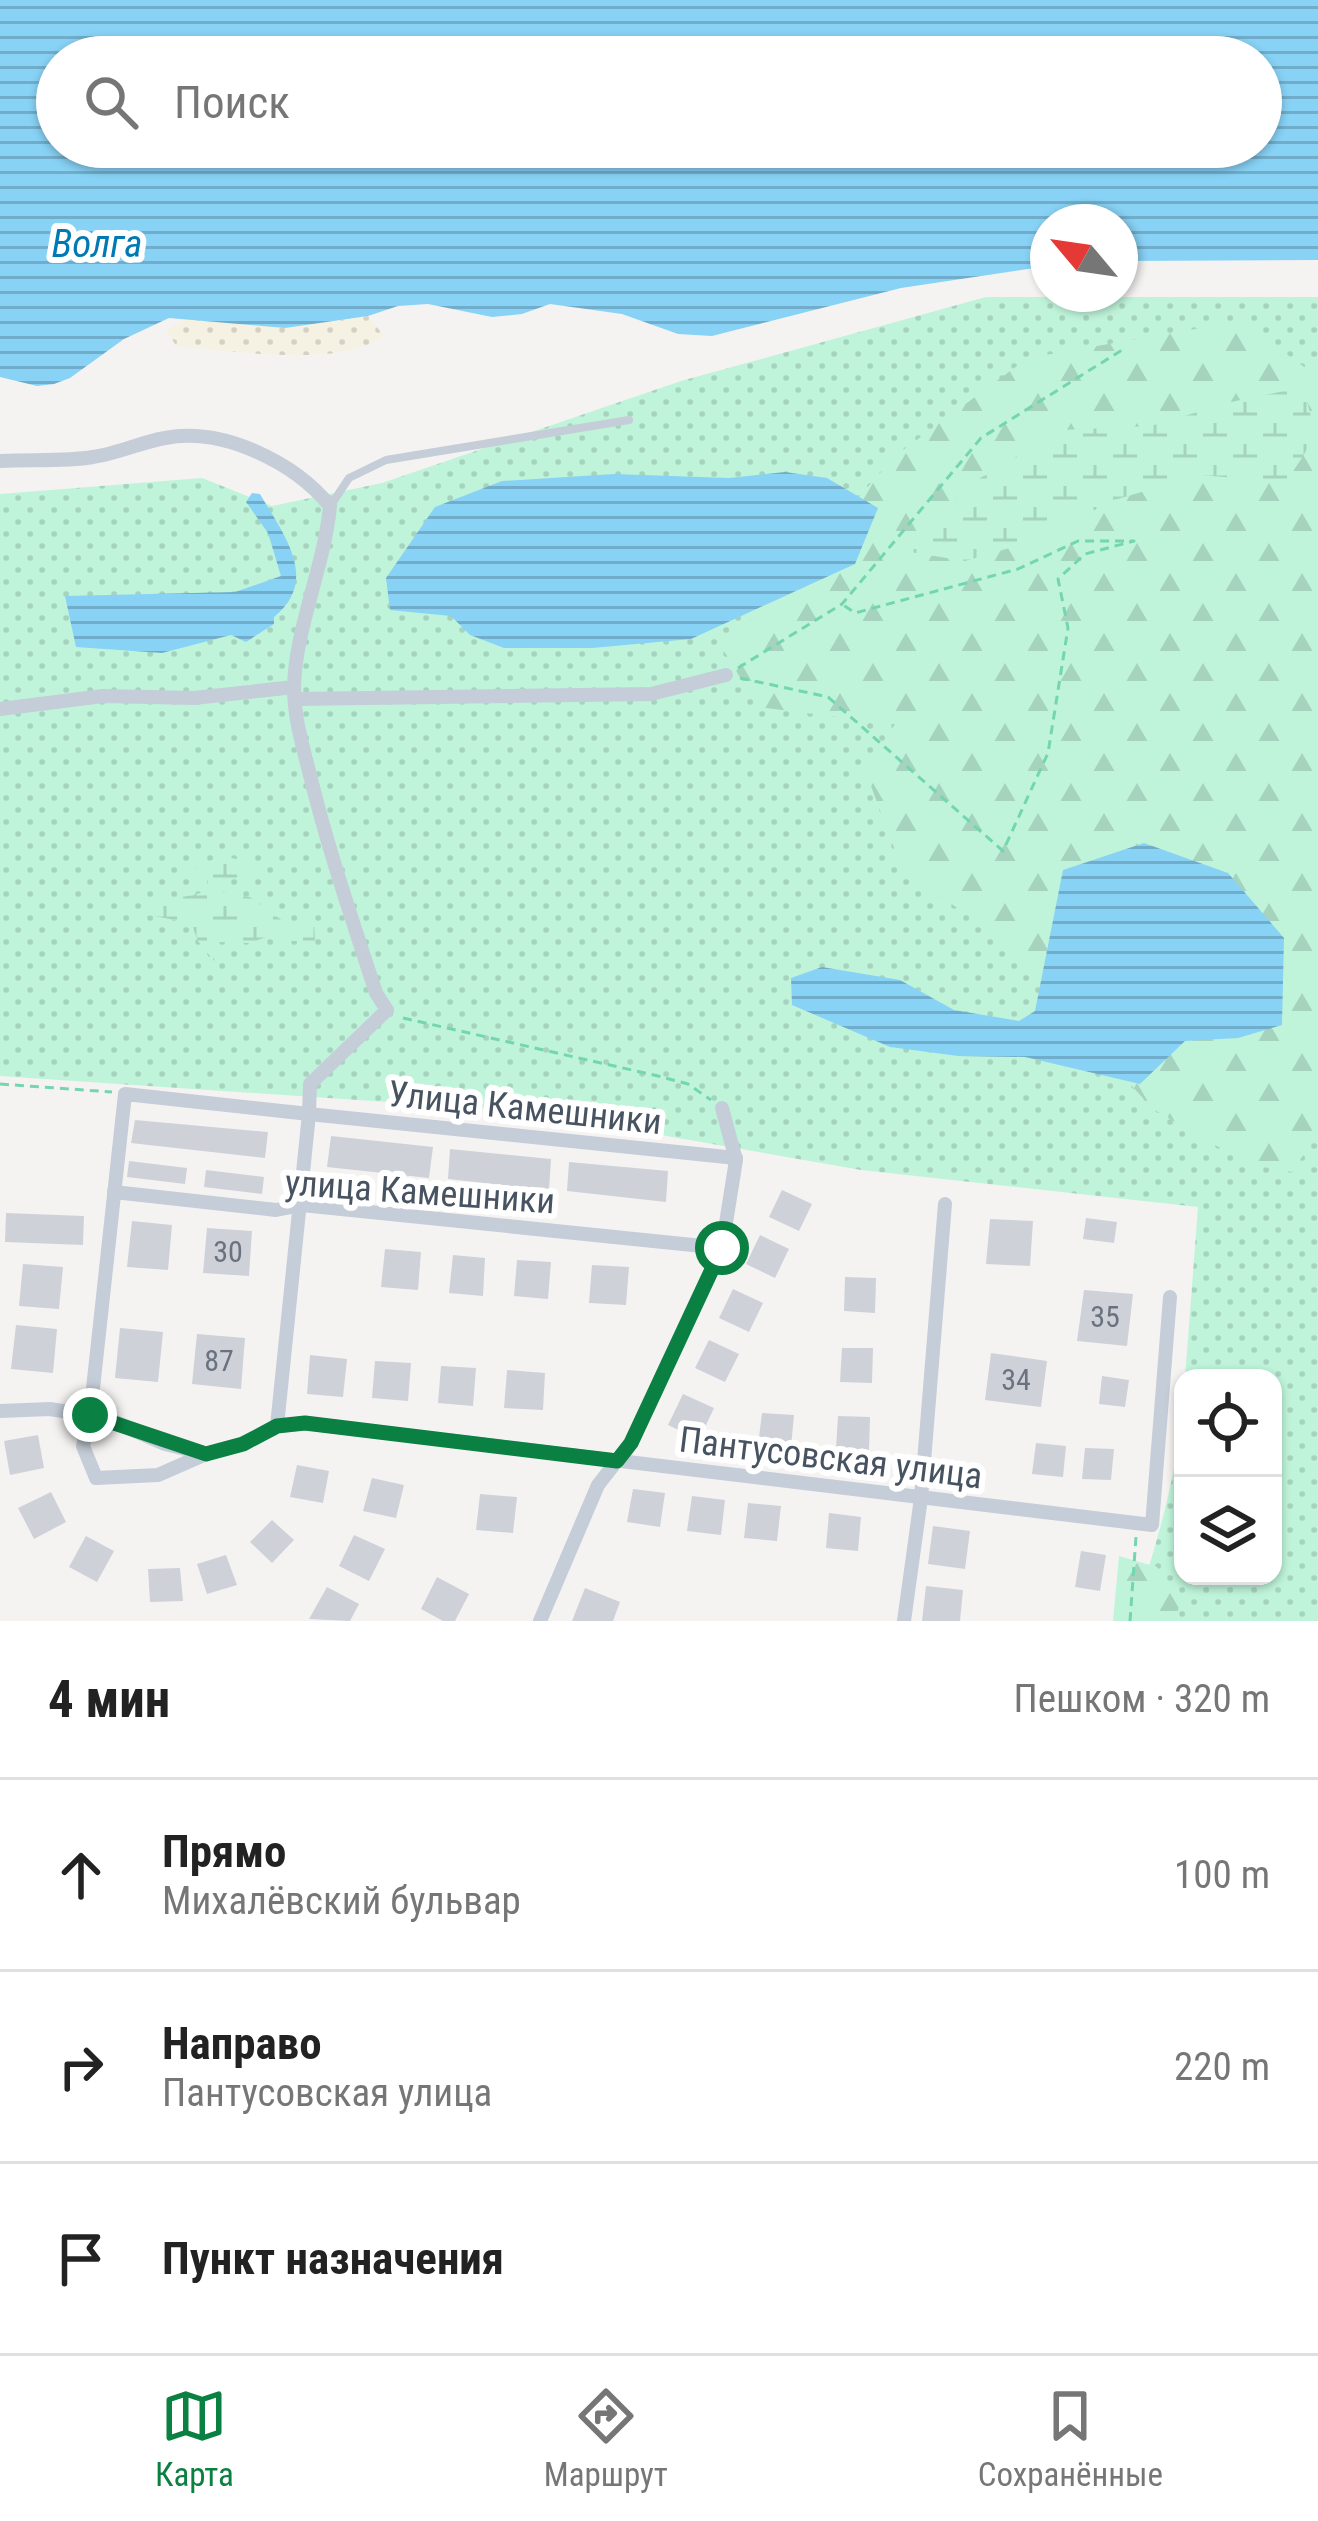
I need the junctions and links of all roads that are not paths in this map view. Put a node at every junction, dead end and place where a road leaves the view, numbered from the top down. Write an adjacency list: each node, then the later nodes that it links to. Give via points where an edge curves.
1 (629, 420): 3 (lane, via 386,460 349,478)
2 (0, 461): 3 (street, via 93,458 168,437 210,435 294,474)
3 (330, 506): 5 (street)
4 (726, 675): 5 (street, via 651,694)
5 (294, 693): 6 (street, via 104,696); 8 (street, via 322,828 387,1010 310,1084)
6 (0, 709)
7 (722, 1108): 9 (street)
8 (309, 1114): 9 (street, Улица Камешники); 10 (street, Улица Камешники, via 125,1094); 12 (street)
9 (736, 1159): 13 (street)
10 (114, 1192): 12 (street, улица Камешники, via 276,1210); 16 (street)
11 (945, 1204): 20 (street)
12 (302, 1205): 13 (street, улица Камешники); 17 (street)
13 (722, 1248): 19 (street)
14 (1170, 1297): 20 (street, Пантусовская улица, via 1152,1525)
15 (0, 1411): 16 (street)
16 (90, 1415): 18 (street); 18 (street, Пантусовская улица, via 83,1446 96,1478 158,1475)
17 (277, 1426): 18 (street, Пантусовская улица); 19 (street, Пантусовская улица)
18 (206, 1454)
19 (617, 1461): 20 (street, Пантусовская улица); 21 (street, via 598,1485)
20 (921, 1498): 22 (street)
21 (540, 1621)
22 (904, 1621)

